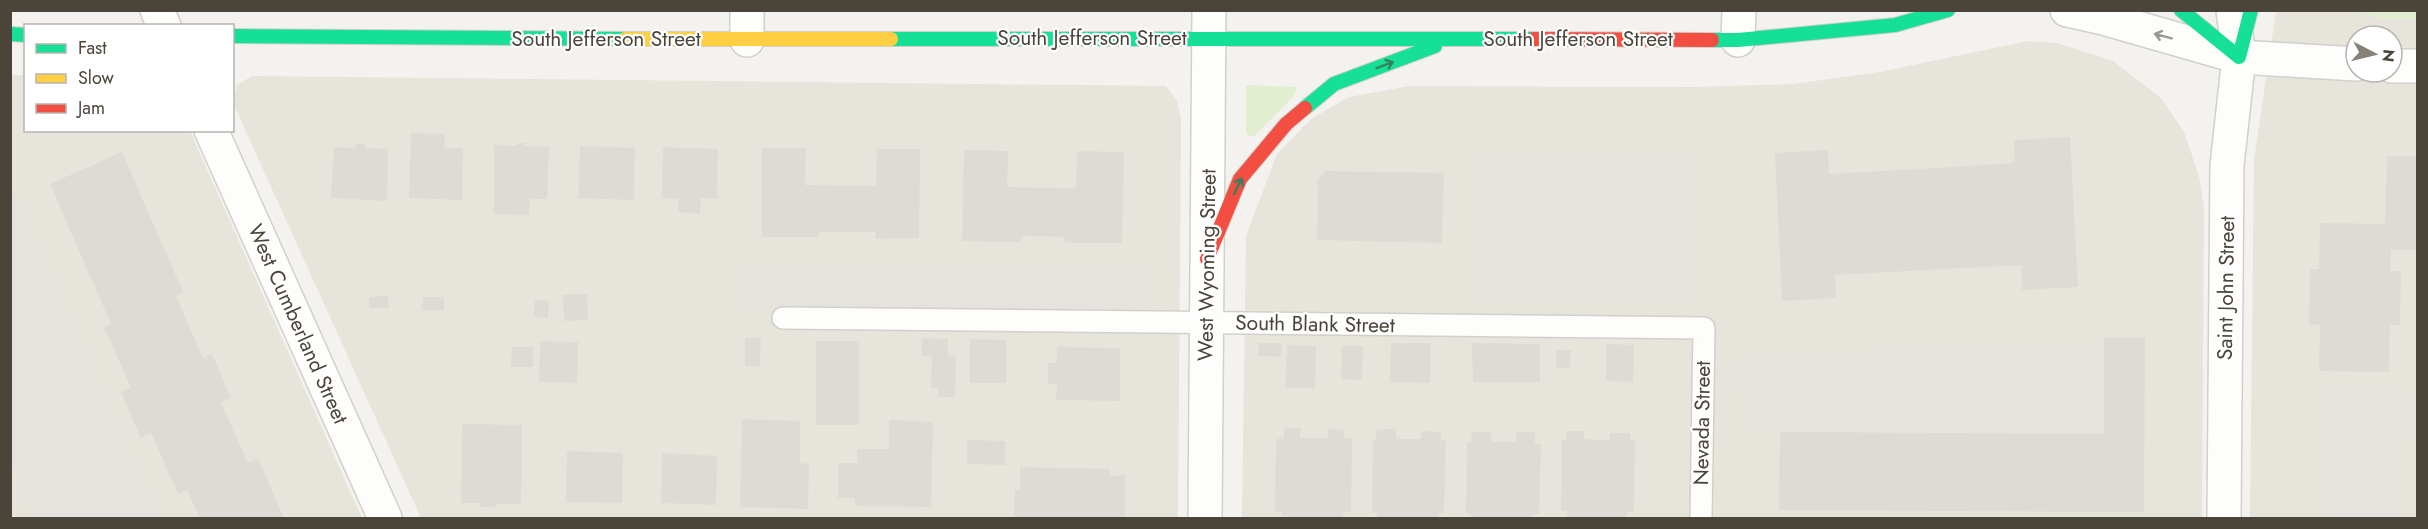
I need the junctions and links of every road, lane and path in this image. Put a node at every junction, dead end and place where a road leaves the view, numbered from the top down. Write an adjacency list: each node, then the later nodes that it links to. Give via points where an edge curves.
1 (157, 10): 7 (street)
2 (1948, 10): 10 (main road, South Jefferson Street, via 1894,25)
3 (2067, 10): 13 (street, one-way to 3)
4 (2181, 10): 13 (main road)
5 (2233, 10): 13 (street, Saint John Street)
6 (2251, 10): 13 (main road)
7 (163, 24)
8 (1209, 24): 9 (main road, South Jefferson Street); 12 (main road, South Jefferson Street); 16 (street, West Wyoming Street)
9 (747, 25): 11 (main road, South Jefferson Street)
10 (1738, 25): 12 (main road, South Jefferson Street)
11 (234, 36)
12 (1454, 39): 16 (main road, one-way to 12, via 1240,179 1286,124 1334,84)
13 (2239, 57): 14 (street); 23 (street, Saint John Street, via 2227,165)
14 (2344, 63)
15 (212, 132): 20 (street, West Cumberland Street)
16 (1207, 259): 18 (street, West Wyoming Street)
17 (783, 318): 18 (lane, South Blank Street)
18 (1206, 322): 19 (lane, South Blank Street); 21 (street, West Wyoming Street)
19 (1704, 328): 22 (lane, Nevada Street)
20 (385, 519)
21 (1205, 519)
22 (1701, 519)
23 (2224, 519)

